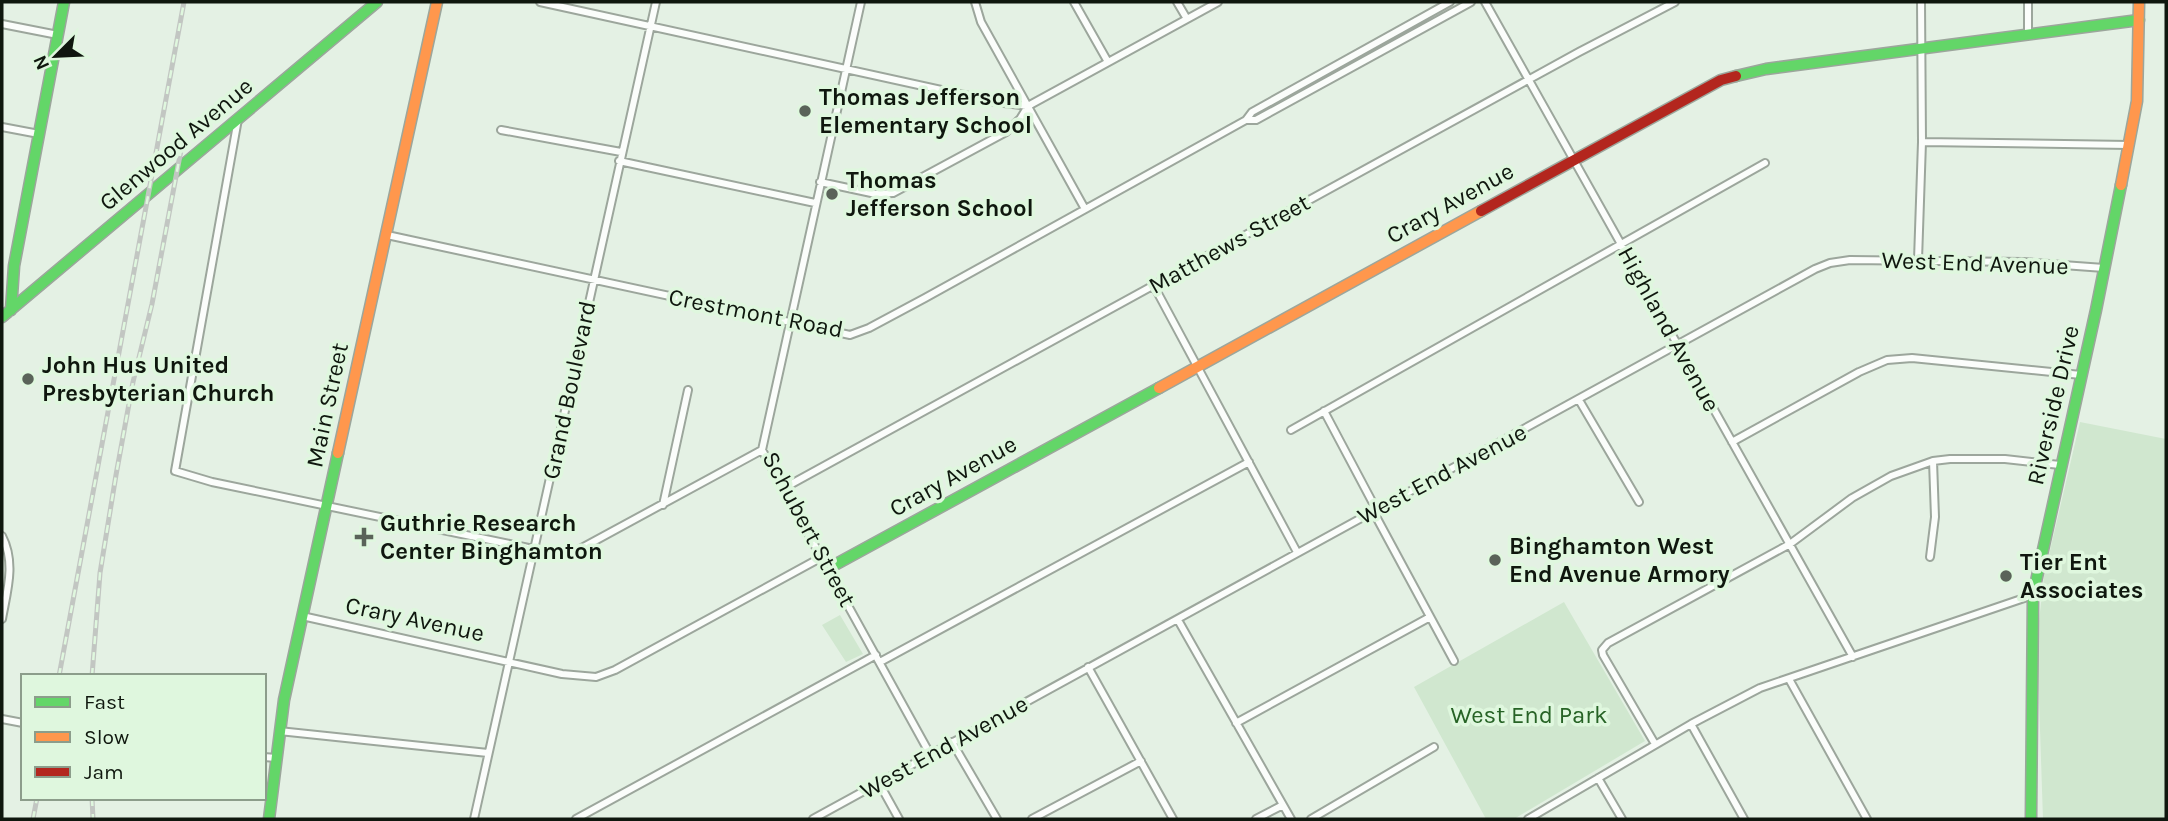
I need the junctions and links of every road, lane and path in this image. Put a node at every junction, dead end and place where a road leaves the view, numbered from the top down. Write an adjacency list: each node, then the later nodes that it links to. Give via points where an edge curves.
1 (64, 2): 23 (street)
2 (377, 2): 29 (street, Glenwood Avenue)
3 (437, 2): 43 (street, Main Street)
4 (540, 2): 21 (street)
5 (656, 2): 21 (street, Grand Boulevard)
6 (861, 2): 26 (street, Schubert Street)
7 (975, 2): 28 (street, via 981,22)
8 (1074, 2): 25 (street)
9 (1177, 2): 18 (street)
10 (1218, 2): 18 (street)
11 (1450, 2): 30 (street, Crestmont Road, via 1252,112)
12 (1471, 2): 30 (street, Crestmont Road, via 1256,120)
13 (1485, 2): 27 (street, Highland Avenue)
14 (1675, 2): 27 (street, Matthews Street)
15 (1921, 2): 24 (street)
16 (2028, 2): 22 (street)
17 (2139, 2): 19 (street, Riverside Drive)
18 (1187, 19): 25 (street)
19 (2139, 20): 22 (street, Crary Avenue); 35 (street, Riverside Drive, via 2137,101)
20 (2, 24): 23 (street)
21 (651, 26): 26 (street); 36 (street, Grand Boulevard)
22 (2028, 34): 24 (street, Crary Avenue)
23 (58, 35): 33 (street)
24 (1921, 49): 34 (street); 37 (street, Crary Avenue, via 1744,73 1708,86)
25 (1108, 62): 28 (street)
26 (845, 69): 28 (street); 40 (street, Schubert Street)
27 (1529, 80): 37 (street, Highland Avenue); 48 (street, Matthews Street)
28 (1028, 106): 40 (street, via 1006,132 893,192 876,194); 42 (street)
29 (238, 119): 49 (street, Glenwood Avenue); 67 (street, via 175,471)
30 (1246, 120): 42 (street, Crestmont Road)
31 (2, 127): 33 (street)
32 (501, 130): 36 (street)
33 (38, 134): 49 (street, via 14,266)
34 (1922, 142): 35 (street); 45 (street)
35 (2129, 145): 46 (street, Riverside Drive)
36 (621, 152): 38 (street, Grand Boulevard)
37 (1574, 159): 44 (street, Highland Avenue); 53 (street, Crary Avenue)
38 (619, 160): 41 (street); 47 (street, Grand Boulevard)
39 (1765, 163): 44 (street)
40 (820, 182): 41 (street, Schubert Street)
41 (815, 204): 51 (street, Schubert Street)
42 (1085, 209): 51 (street, Crestmont Road, via 857,333)
43 (387, 235): 47 (street, Crestmont Road); 67 (street, Main Street)
44 (1621, 244): 52 (street, Highland Avenue); 57 (street)
45 (1918, 260): 46 (street, West End Avenue); 52 (street, West End Avenue, via 1830,263)
46 (2105, 268): 54 (street, Riverside Drive)
47 (593, 279): 51 (street, Crestmont Road); 71 (street, Grand Boulevard)
48 (1154, 286): 53 (street); 64 (street, Matthews Street)
49 (11, 310): 50 (street, Glenwood Avenue)
50 (2, 317)
51 (790, 323): 60 (street, Schubert Street)
52 (1678, 345): 56 (street, West End Avenue); 59 (street, Highland Avenue)
53 (1197, 366): 62 (street); 75 (street, Crary Avenue)
54 (2081, 375): 59 (street, via 1912,358 1886,360); 63 (street, Riverside Drive)
55 (688, 390): 66 (street)
56 (1579, 400): 65 (street); 68 (street, West End Avenue)
57 (1324, 411): 58 (street); 68 (street)
58 (1291, 430)
59 (1732, 442): 70 (street, Highland Avenue)
60 (762, 450): 64 (street, Schubert Street); 66 (street)
61 (1933, 461): 63 (street, via 1970,457); 70 (street, via 1869,486); 74 (street, via 1935,517)
62 (1249, 462): 72 (street); 85 (street)
63 (2060, 465): 76 (street, Riverside Drive)
64 (784, 488): 73 (street, Schubert Street)
65 (1639, 502)
66 (663, 505): 71 (street, via 572,554)
67 (327, 506): 71 (street); 77 (street, Main Street)
68 (1375, 510): 72 (street, West End Avenue); 78 (street)
69 (2, 536): 79 (street, via 10,557)
70 (1790, 544): 82 (street, Highland Avenue); 94 (street, via 1603,647)
71 (534, 550): 83 (street, Grand Boulevard)
72 (1297, 552): 80 (street, West End Avenue)
73 (822, 557): 75 (street, Schubert Street); 83 (street, Crary Avenue, via 604,675 562,674)
74 (1930, 557)
75 (829, 568): 81 (street, Schubert Street)
76 (2033, 595): 82 (street); 119 (street, Riverside Drive)
77 (302, 616): 83 (street, Crary Avenue); 92 (street, Main Street)
78 (1430, 617): 84 (street); 90 (street)
79 (2, 619)
80 (1178, 620): 86 (street, West End Avenue); 90 (street)
81 (876, 655): 85 (street, Schubert Street); 106 (street)
82 (1853, 657): 87 (street)
83 (509, 660): 96 (street, Grand Boulevard)
84 (1454, 661)
85 (880, 662): 97 (street, Schubert Street)
86 (1088, 667): 93 (street, West End Avenue); 100 (street)
87 (1789, 679): 91 (street, via 1739,698); 118 (street)
88 (2, 719): 89 (street)
89 (21, 723)
90 (1236, 723): 103 (street)
91 (1691, 724): 94 (street); 117 (street)
92 (279, 731): 96 (street); 99 (street, Main Street)
93 (952, 742): 97 (street, West End Avenue); 109 (street)
94 (1655, 744): 101 (street)
95 (1434, 747): 114 (street)
96 (488, 753): 105 (street, Grand Boulevard)
97 (930, 754): 102 (street, West End Avenue)
98 (266, 757): 99 (street)
99 (276, 758): 104 (street, Main Street)
100 (1141, 761): 110 (street); 111 (street)
101 (1598, 778): 115 (street); 116 (street)
102 (879, 783): 107 (street, West End Avenue); 108 (street)
103 (1283, 805): 112 (street); 113 (street)
104 (269, 819)
105 (474, 819)
106 (576, 819)
107 (813, 819)
108 (899, 819)
109 (997, 819)
110 (1032, 819)
111 (1173, 819)
112 (1256, 819)
113 (1291, 819)
114 (1311, 819)
115 (1528, 819)
116 (1622, 819)
117 (1744, 819)
118 (1867, 819)
119 (2031, 819)

